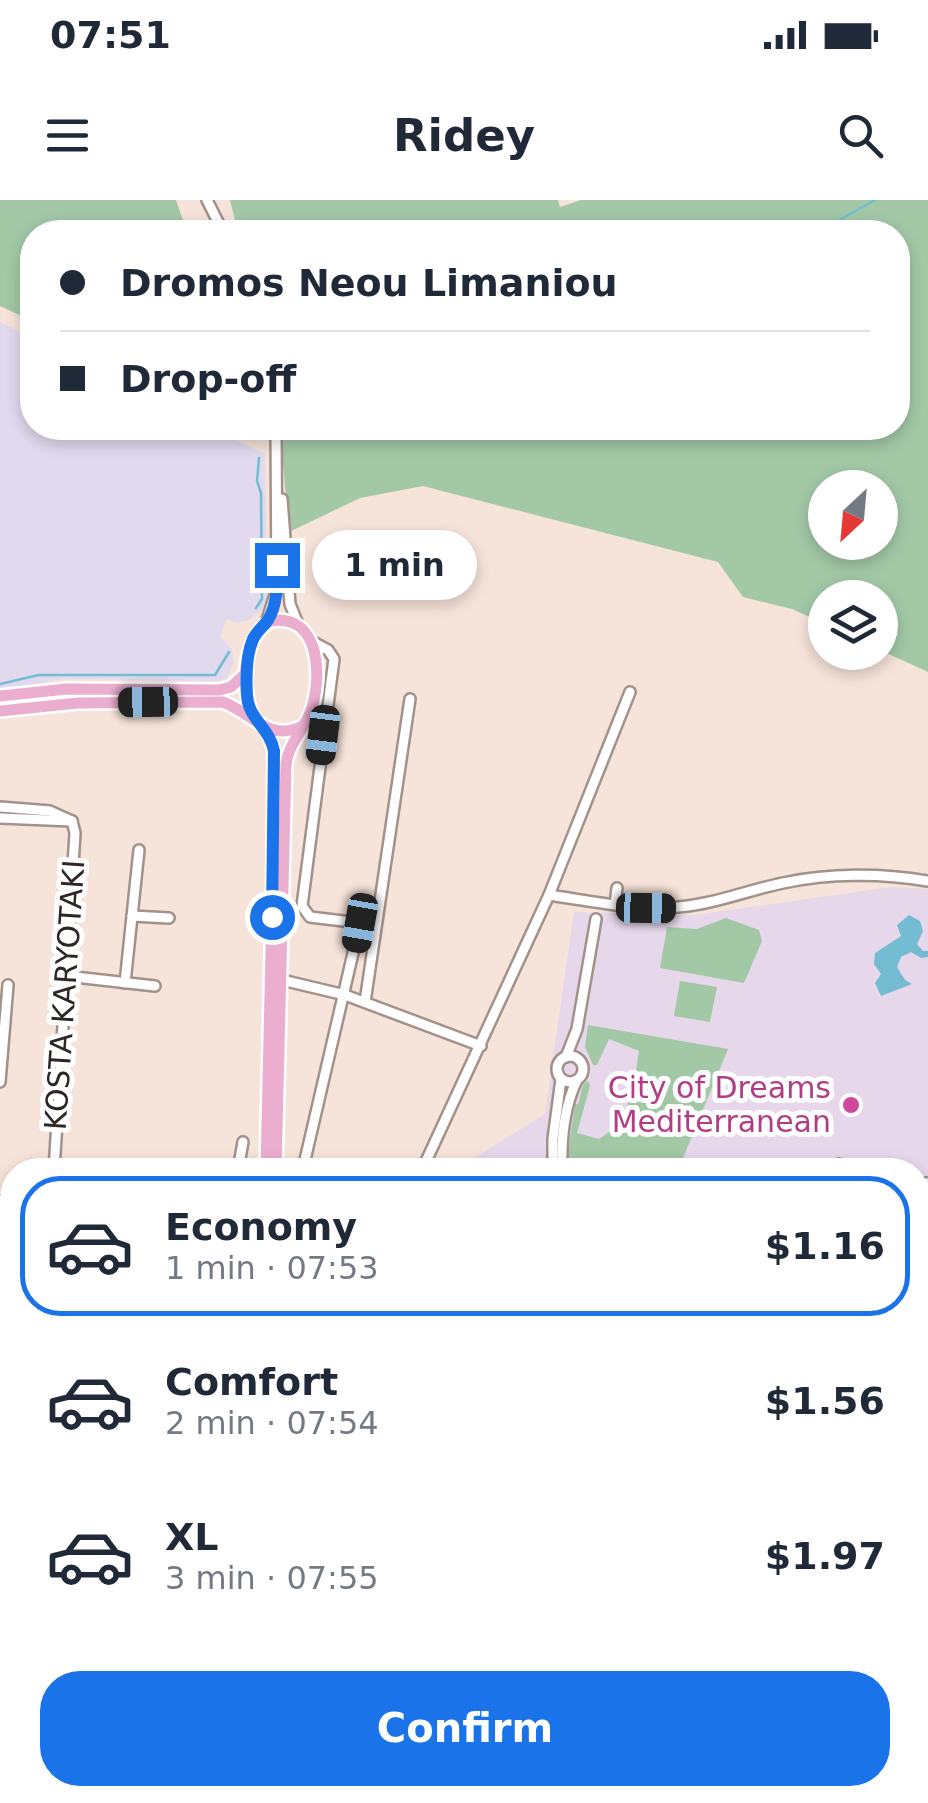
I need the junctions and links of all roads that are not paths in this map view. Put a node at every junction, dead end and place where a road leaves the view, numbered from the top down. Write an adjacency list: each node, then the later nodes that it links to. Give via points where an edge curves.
1 (277, 440): 2 (street)
2 (278, 471): 3 (street, via 277,588); 4 (street, via 290,604)
3 (266, 623): 4 (main road); 7 (main road, via 254,637)
4 (298, 624): 5 (main road)
5 (313, 642): 6 (street, via 328,650); 8 (main road)
6 (333, 663): 8 (street); 32 (street, via 302,906 310,917 360,923)
7 (247, 672): 10 (main road, via 219,690); 13 (main road)
8 (316, 679): 14 (main road)
9 (630, 692): 22 (street)
10 (0, 696)
11 (410, 699): 33 (street)
12 (0, 714): 13 (main road, via 78,703 223,702)
13 (254, 718): 15 (main road)
14 (302, 726): 15 (main road); 28 (main road, via 286,764)
15 (268, 730): 45 (main road, via 274,751)
16 (0, 807): 18 (street, via 50,811)
17 (0, 818): 18 (street)
18 (72, 821): 27 (street, KOSTA KARYOTAKI)
19 (138, 850): 24 (street)
20 (928, 881): 23 (street, via 805,879 698,905)
21 (617, 888): 23 (street)
22 (549, 895): 23 (street); 36 (street)
23 (615, 904)
24 (132, 916): 25 (street); 29 (street)
25 (169, 918)
26 (596, 919): 35 (street)
27 (66, 976): 29 (street); 43 (street, KOSTA KARYOTAKI)
28 (282, 980): 32 (street); 46 (main road)
29 (125, 983): 31 (street)
30 (8, 985): 34 (street)
31 (155, 986)
32 (344, 994): 33 (street); 47 (street)
33 (364, 1002): 36 (street)
34 (3, 1014): 41 (street)
35 (577, 1028): 37 (street); 38 (street)
36 (480, 1046): 48 (street)
37 (566, 1057): 38 (street); 39 (street, via 557,1067)
38 (579, 1059): 40 (street, via 584,1069)
39 (561, 1079): 40 (street); 49 (street)
40 (577, 1080): 50 (street)
41 (0, 1082)
42 (243, 1142): 44 (street)
43 (55, 1158)
44 (240, 1158)
45 (266, 1158)
46 (276, 1158)
47 (305, 1158)
48 (428, 1158)
49 (554, 1158)
50 (563, 1158)

